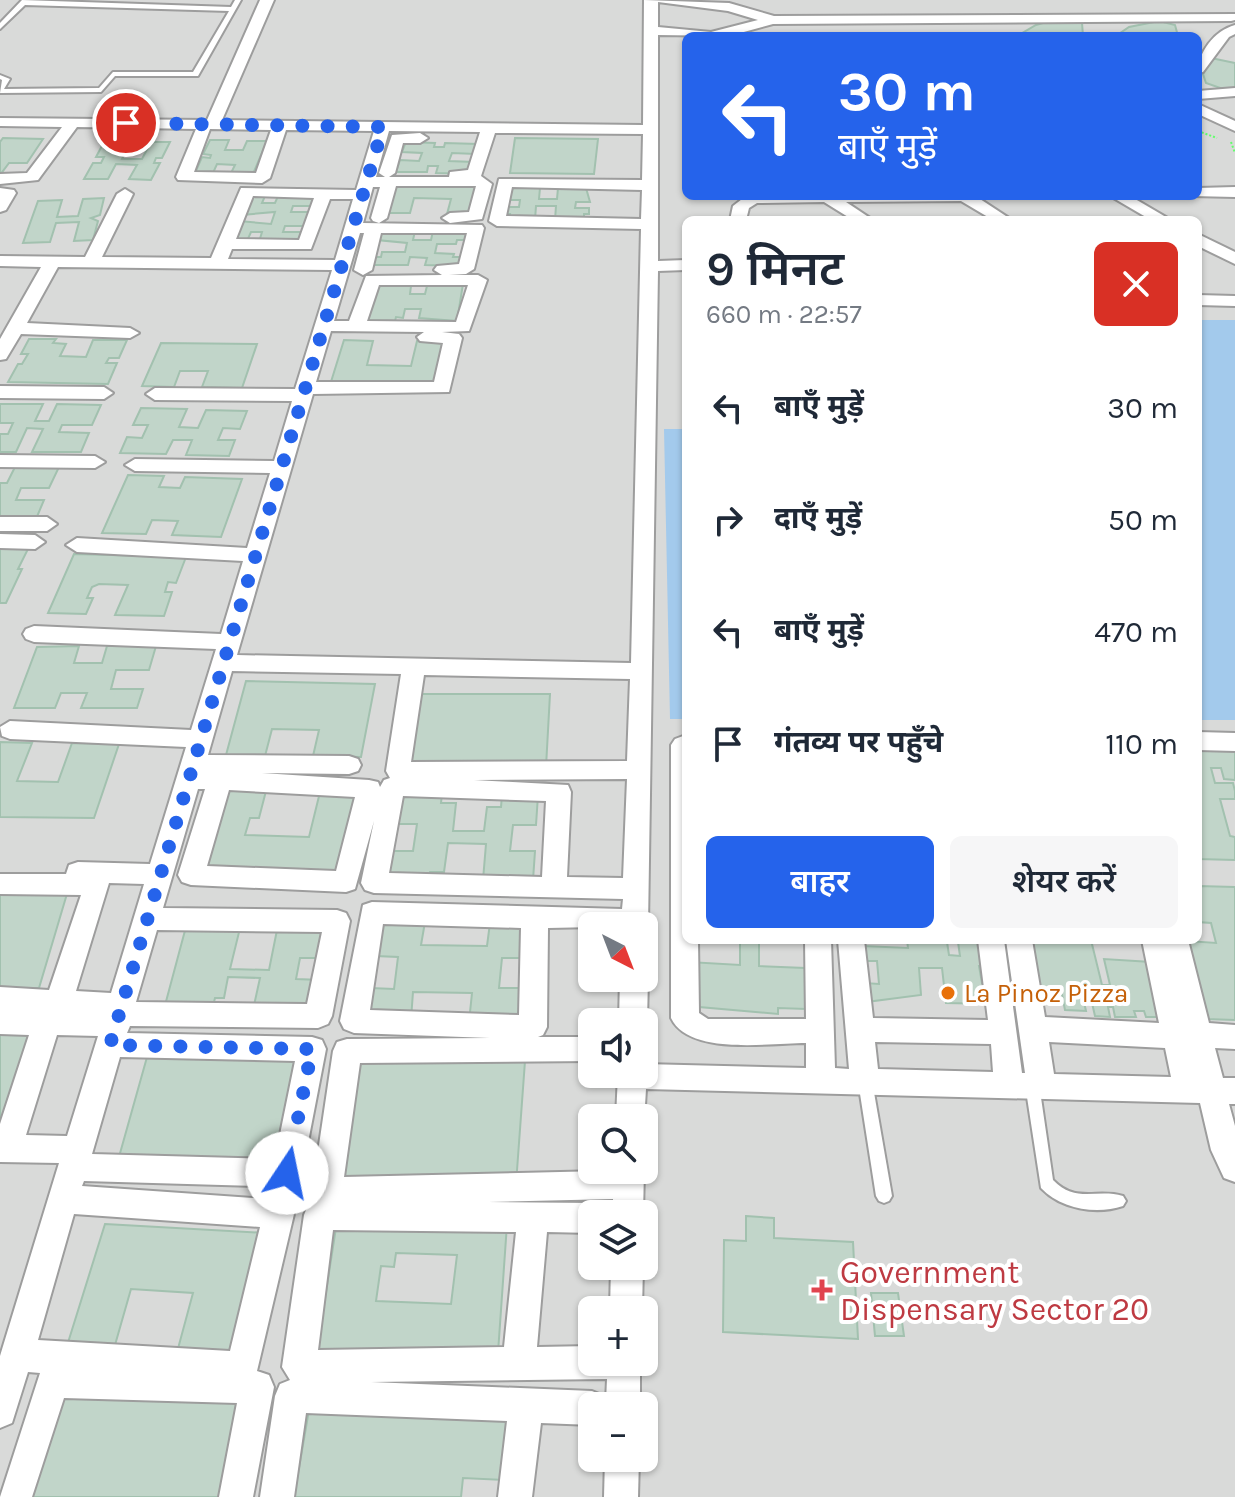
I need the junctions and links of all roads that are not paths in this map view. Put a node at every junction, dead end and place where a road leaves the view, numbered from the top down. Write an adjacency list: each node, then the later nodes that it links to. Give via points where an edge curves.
1 (238, 0): 6 (lane)
2 (267, 0): 28 (street)
3 (651, 0): 18 (street)
4 (663, 0): 10 (street, via 757,12)
5 (25, 2): 6 (lane); 12 (lane)
6 (233, 9): 22 (lane, via 195,74 113,74 101,90)
7 (1028, 16): 8 (street); 9 (street); 15 (street)
8 (1117, 17): 11 (street, via 1213,17); 16 (street)
9 (991, 18): 10 (street); 15 (street)
10 (773, 20): 13 (street); 14 (street)
11 (1232, 23): 20 (street)
12 (0, 27)
13 (726, 32)
14 (756, 32)
15 (1000, 32)
16 (1107, 32)
17 (682, 34): 18 (street)
18 (650, 37): 19 (street); 31 (street)
19 (682, 42)
20 (1202, 64)
21 (0, 77): 22 (lane, via 6,79)
22 (0, 90)
23 (1235, 92): 24 (street)
24 (1202, 95)
25 (1202, 111): 33 (street)
26 (0, 122): 27 (street)
27 (73, 123): 28 (street); 34 (street, via 32,177)
28 (209, 124): 29 (street); 29 (street, via 184,177 262,178)
29 (280, 125): 30 (street)
30 (383, 127): 32 (street); 41 (street)
31 (650, 130): 32 (street); 35 (street)
32 (488, 133): 41 (street, via 474,175); 41 (street, via 397,138)
33 (1233, 135)
34 (0, 179)
35 (649, 185): 46 (street); 52 (street)
36 (1235, 192): 38 (street)
37 (0, 193): 47 (street, via 8,193)
38 (1202, 193)
39 (125, 194): 58 (street)
40 (324, 194): 41 (street); 54 (street, via 305,245); 54 (street, via 247,191)
41 (371, 199): 41 (street, via 470,218 476,216 484,184); 62 (street); 62 (street, via 476,228 466,269)
42 (751, 200): 48 (street, via 741,206)
43 (831, 200): 49 (street)
44 (971, 200): 50 (street)
45 (1126, 200): 51 (street)
46 (596, 203): 46 (street, via 505,182 497,221); 52 (street)
47 (0, 207)
48 (739, 216)
49 (858, 216)
50 (997, 216)
51 (1156, 216)
52 (648, 224): 61 (street)
53 (1202, 241): 55 (street)
54 (226, 244): 59 (street)
55 (1235, 259)
56 (0, 261): 57 (street)
57 (52, 262): 58 (street); 65 (street)
58 (91, 262): 59 (street)
59 (218, 263): 62 (street)
60 (682, 265): 61 (street)
61 (648, 266): 85 (street)
62 (348, 268): 68 (street)
63 (1202, 300): 64 (street)
64 (1235, 301)
65 (18, 323): 67 (street); 69 (street)
66 (356, 326): 66 (street, via 463,327 478,280 372,280); 68 (street)
67 (133, 327)
68 (322, 331): 71 (street); 71 (street, via 453,338 442,388)
69 (1, 350)
70 (0, 392): 72 (street)
71 (304, 392): 73 (street); 77 (street)
72 (104, 393)
73 (155, 394)
74 (0, 461): 75 (street)
75 (95, 462)
76 (135, 465): 77 (street)
77 (282, 467): 81 (street)
78 (0, 524): 79 (street, via 41,533)
79 (0, 541)
80 (77, 545): 81 (street)
81 (255, 555): 83 (street)
82 (34, 634): 83 (street)
83 (227, 652): 84 (street); 87 (street)
84 (414, 666): 85 (street); 91 (street, via 398,771)
85 (642, 671): 91 (street)
86 (10, 730): 87 (street)
87 (201, 739): 92 (street)
88 (1202, 741): 89 (street)
89 (1235, 742)
90 (349, 765): 92 (street)
91 (639, 770): 98 (street)
92 (191, 772): 93 (street); 95 (street)
93 (220, 780): 93 (street, via 191,875 346,882 369,789)
94 (0, 871): 95 (street)
95 (160, 874): 102 (street)
96 (0, 884): 111 (street, via 97,885)
97 (554, 886): 97 (street, via 374,883 393,786 559,792); 98 (street)
98 (636, 889): 99 (street)
99 (636, 912)
100 (535, 915): 100 (street, via 372,913 354,1021 533,1027); 101 (street)
101 (578, 918)
102 (147, 919): 113 (street); 113 (street, via 337,921 318,1016)
103 (684, 944): 116 (street, via 685,1018 695,1026 706,1031)
104 (818, 944): 116 (street)
105 (851, 944): 115 (street)
106 (992, 944): 117 (street)
107 (1020, 944): 114 (street)
108 (1156, 944): 118 (street)
109 (1176, 944): 118 (street)
110 (0, 999): 111 (street)
111 (53, 1012): 112 (street); 113 (street); 126 (street)
112 (0, 1022)
113 (116, 1022): 127 (street); 127 (street, via 312,1049 287,1173)
114 (1034, 1029): 118 (street); 124 (street)
115 (858, 1030): 117 (street); 123 (street)
116 (821, 1031): 122 (street)
117 (1004, 1032): 124 (street)
118 (1187, 1035): 119 (street); 125 (street)
119 (1235, 1037)
120 (578, 1049): 129 (street, via 347,1051 327,1192)
121 (658, 1076): 122 (street)
122 (821, 1080): 123 (street)
123 (865, 1081): 124 (street); 130 (lane)
124 (1027, 1084): 125 (street); 132 (lane, via 1046,1183 1068,1202)
125 (1212, 1090): 128 (street)
126 (3, 1148): 127 (street)
127 (75, 1158): 131 (street)
128 (1235, 1168)
129 (629, 1190)
130 (884, 1196)
131 (63, 1199): 137 (street); 137 (street, via 279,1214 242,1368)
132 (1118, 1201)
133 (533, 1217): 134 (street); 136 (street); 136 (street, via 319,1215 299,1367)
134 (578, 1218)
135 (578, 1363): 136 (street)
136 (519, 1364)
137 (9, 1369): 140 (street)
138 (526, 1403): 139 (street); 144 (street, via 292,1396); 145 (street)
139 (578, 1407)
140 (0, 1411)
141 (622, 1472): 146 (street)
142 (15, 1497): 143 (street, via 53,1381 257,1387)
143 (236, 1497)
144 (277, 1497)
145 (515, 1497)
146 (621, 1497)

